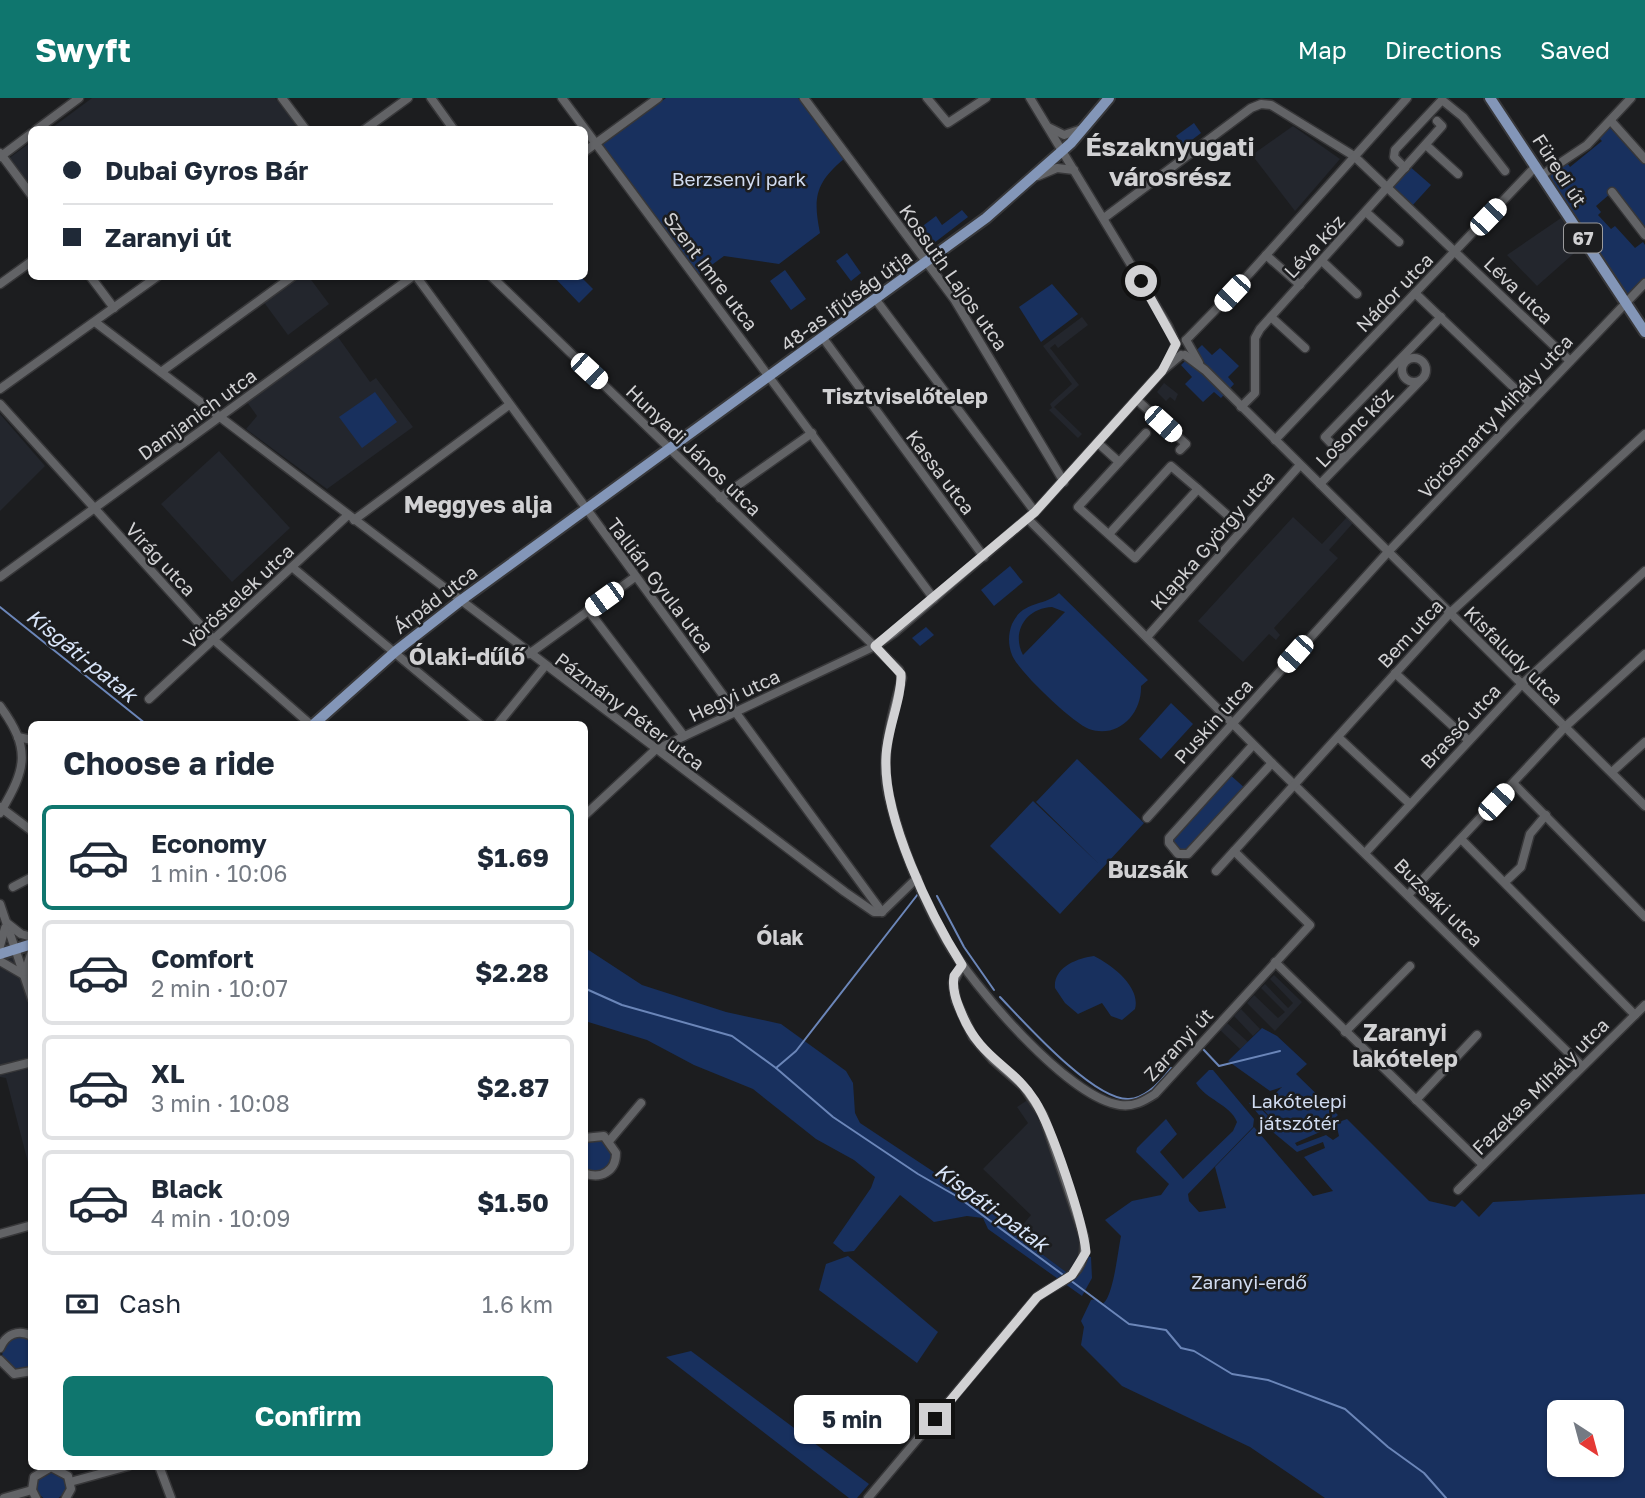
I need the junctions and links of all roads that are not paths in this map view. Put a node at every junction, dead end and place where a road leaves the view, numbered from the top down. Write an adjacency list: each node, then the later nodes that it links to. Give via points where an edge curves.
1 (79, 98): 17 (street)
2 (282, 98): 18 (street)
3 (408, 98): 19 (street)
4 (431, 98): 20 (street)
5 (562, 98): 21 (street, Szent Imre utca)
6 (657, 98): 26 (street)
7 (804, 98): 48 (street, Kossuth Lajos utca)
8 (928, 98): 9 (street, via 948,122)
9 (986, 98)
10 (1030, 98): 22 (street, Kisfaludy utca)
11 (1110, 98): 23 (main road, 48-as ifjúság útja)
12 (1407, 98): 31 (street, Hegyi utca)
13 (1490, 98): 35 (main road, Füredi út / 67)
14 (1631, 98): 16 (street, Nádor utca)
15 (1437, 121): 27 (street, Léva köz, via 1442,126)
16 (1611, 121): 32 (street); 35 (street, Nádor utca, via 1575,155)
17 (41, 126)
18 (303, 126)
19 (370, 126)
20 (451, 126)
21 (583, 126)
22 (1047, 126): 23 (street, via 1064,135); 29 (street, Kisfaludy utca)
23 (1086, 127): 29 (main road, 48-as ifjúság útja)
24 (588, 133): 26 (street, Szent Imre utca)
25 (28, 136): 30 (street)
26 (596, 144): 28 (street); 77 (street, Szent Imre utca)
27 (1426, 145): 33 (street, Léva köz); 37 (street)
28 (588, 149)
29 (1062, 152): 34 (street, Kisfaludy utca); 38 (main road, 48-as ifjúság útja)
30 (1, 155): 40 (street)
31 (1354, 156): 39 (street, Léva utca); 43 (street, Léva utca, via 1271,105 1261,104); 47 (street, Hegyi utca)
32 (1645, 159)
33 (1405, 168): 36 (street, via 1394,157 1395,150 1442,100 1463,117); 39 (street, Léva köz)
34 (1074, 170): 38 (street, via 1057,168); 43 (street, Kisfaludy utca)
35 (1539, 170): 46 (street, Nádor utca); 63 (main road, Füredi út / 67)
36 (1505, 172)
37 (1458, 174)
38 (1033, 178): 48 (main road, 48-as ifjúság útja)
39 (1389, 187): 42 (street, Léva köz); 46 (street, Léva utca)
40 (28, 191)
41 (1612, 192): 44 (street)
42 (1366, 212): 45 (street); 49 (street, Léva köz)
43 (1104, 218): 71 (street, Kisfaludy utca)
44 (1645, 235)
45 (1399, 242)
46 (1456, 250): 60 (street, Nádor utca); 74 (street, Léva utca)
47 (1266, 255): 59 (street); 71 (street, Hegyi utca)
48 (928, 261): 62 (main road, 48-as ifjúság útja); 97 (street, Kossuth Lajos utca)
49 (1322, 261): 59 (street, Léva köz); 61 (street)
50 (28, 264): 58 (street)
51 (93, 280): 64 (street)
52 (152, 280): 64 (street)
53 (288, 280): 76 (street)
54 (408, 280): 86 (street, Damjanich utca)
55 (417, 280): 84 (street, Tallián Gyula utca)
56 (495, 280): 92 (street, Hunyadi János utca)
57 (1645, 283): 63 (street, Vörösmarty Mihály utca)
58 (0, 284)
59 (1300, 285): 65 (street, Léva köz)
60 (1415, 293): 66 (street); 90 (street, Nádor utca)
61 (1357, 294)
62 (876, 300): 69 (main road, 48-as ifjúság útja); 103 (street)
63 (1625, 302): 68 (main road, Füredi út / 67); 74 (street, Vörösmarty Mihály utca)
64 (114, 308): 67 (street)
65 (1271, 317): 72 (street); 85 (street, Léva köz, via 1255,338 1255,393)
66 (1441, 317): 70 (street); 82 (street)
67 (95, 322): 76 (street, Pázmány Péter utca); 79 (street)
68 (1645, 332)
69 (823, 338): 77 (main road, 48-as ifjúság útja); 109 (street, Kassa utca)
70 (1418, 343): 73 (street); 75 (street); 75 (street)
71 (1183, 347): 81 (street, Hegyi utca); 85 (street, Kisfaludy utca)
72 (1305, 348)
73 (1422, 360): 75 (street, via 1414,357); 78 (street, via 1426,372)
74 (1570, 361): 82 (street, Vörösmarty Mihály utca)
75 (1402, 369): 78 (street); 80 (street); 94 (street, via 1325,437)
76 (161, 372): 86 (street, Pázmány Péter utca)
77 (771, 376): 87 (street, Szent Imre utca); 92 (main road, 48-as ifjúság útja)
78 (1420, 381): 80 (street, Losonc köz)
79 (0, 389)
80 (1411, 391): 94 (street, Losonc köz)
81 (1137, 400): 91 (street, Hegyi utca); 93 (street, via 1186,444)
82 (1530, 403): 108 (street, Vörösmarty Mihály utca)
83 (0, 404): 101 (street, Virág utca)
84 (509, 405): 102 (street, Tallián Gyula utca); 104 (street, Vöröstelek utca)
85 (1241, 407): 90 (street, Kisfaludy utca)
86 (220, 416): 101 (street, Damjanich utca); 104 (street, Pázmány Péter utca)
87 (812, 433): 100 (street); 114 (street, Szent Imre utca)
88 (1146, 433): 95 (street)
89 (1645, 434): 117 (street, Bem utca)
90 (1275, 440): 96 (street, Kisfaludy utca)
91 (1098, 443): 95 (street); 97 (street, Hegyi utca)
92 (669, 449): 100 (street, Hunyadi János utca); 102 (main road, 48-as ifjúság útja)
93 (1180, 450)
94 (1345, 458): 98 (street, Losonc köz)
95 (1119, 462): 107 (street, via 1078,507)
96 (1300, 465): 98 (street, Kisfaludy utca); 106 (street, Klapka György utca)
97 (1064, 482): 103 (street, Hegyi utca)
98 (1320, 484): 108 (street, Kisfaludy utca)
99 (1198, 489): 106 (street); 107 (street, via 1171,466); 107 (street, via 1135,558)
100 (720, 498): 120 (street, Hunyadi János utca)
101 (94, 509): 112 (street, Damjanich utca); 119 (street, Virág utca)
102 (584, 509): 113 (street, Tallián Gyula utca); 115 (main road, Árpád utca)
103 (1035, 512): 105 (street, Hegyi utca)
104 (351, 517): 110 (street, Vöröstelek utca); 115 (street, Pázmány Péter utca)
105 (1028, 519): 109 (street, Hegyi utca); 118 (street, Buzsáki utca)
106 (1243, 529): 118 (street, Klapka György utca)
107 (1109, 534)
108 (1388, 552): 117 (street, Kisfaludy utca); 134 (street, Puskin utca)
109 (984, 557): 114 (street, Hegyi utca)
110 (292, 567): 119 (street, Vöröstelek utca); 121 (street)
111 (1645, 571): 126 (street, Brassó utca)
112 (0, 577)
113 (635, 577): 116 (street); 129 (street, Tallián Gyula utca)
114 (934, 599): 120 (street, Hegyi utca)
115 (460, 601): 121 (main road, Árpád utca); 122 (street, Pázmány Péter utca)
116 (588, 610): 122 (street); 136 (street)
117 (1450, 613): 125 (street, Bem utca); 126 (street, Kisfaludy utca)
118 (1147, 637): 134 (street, Buzsáki utca)
119 (214, 640): 127 (street, Vöröstelek utca); 130 (street, Virág utca)
120 (875, 646): 129 (street, Hegyi utca); 159 (street, Zaranyi út, via 901,674 887,738 886,773 893,811)
121 (396, 651): 131 (main road, Árpád utca); 132 (street)
122 (529, 654): 124 (street, Pázmány Péter utca)
123 (1645, 654): 135 (street)
124 (545, 666): 133 (street); 143 (street, Pázmány Péter utca)
125 (1395, 673): 138 (street, Bem utca); 140 (street)
126 (1521, 685): 135 (street, Kisfaludy utca); 140 (street, Brassó utca)
127 (149, 699)
128 (0, 706): 137 (street)
129 (735, 712): 136 (street, Hegyi utca); 165 (street, Tallián Gyula utca)
130 (308, 721)
131 (315, 721)
132 (477, 721)
133 (505, 721)
134 (1233, 723): 142 (street, Buzsáki utca); 153 (street, Puskin utca)
135 (1565, 727): 145 (street, Kisfaludy utca); 146 (street)
136 (684, 736): 143 (street, Hegyi utca)
137 (18, 737): 139 (street); 150 (street, via 23,767)
138 (1338, 737): 147 (street, Bem utca); 148 (street)
139 (28, 739)
140 (1468, 740): 148 (street, Brassó utca)
141 (1645, 742): 145 (street)
142 (1253, 745): 144 (street, Buzsáki utca); 144 (street, via 1169,838 1171,847 1178,854 1188,854)
143 (655, 750): 151 (street, Hegyi utca); 165 (street, Pázmány Péter utca, via 845,892 874,912)
144 (1272, 764): 147 (street, Buzsáki utca)
145 (1612, 772): 149 (street, Kisfaludy utca)
146 (1514, 784): 152 (street); 155 (street)
147 (1294, 785): 156 (street, Bem utca); 157 (street, Buzsáki utca)
148 (1410, 804): 157 (street, Brassó utca)
149 (1645, 806)
150 (1, 809): 154 (street)
151 (588, 812)
152 (1546, 815): 161 (street, via 1530,834 1521,867); 166 (street)
153 (1147, 818)
154 (28, 828)
155 (1461, 839): 161 (street); 163 (street)
156 (1234, 851): 158 (street, Bem utca); 175 (street, Zaranyi út, via 1310,925)
157 (1366, 852): 163 (street, Buzsáki utca)
158 (1216, 871)
159 (918, 878): 165 (street); 176 (street, Zaranyi út)
160 (28, 879): 162 (street)
161 (1505, 882): 181 (street)
162 (13, 887)
163 (1409, 894): 185 (street, Buzsáki utca)
164 (0, 904): 167 (street)
165 (882, 912)
166 (1645, 917)
167 (5, 921): 168 (street); 170 (street); 171 (street)
168 (28, 936)
169 (28, 945): 171 (main road)
170 (0, 946)
171 (15, 950): 172 (main road); 178 (street)
172 (0, 954)
173 (28, 958): 178 (street)
174 (0, 961): 178 (street)
175 (1275, 962): 176 (street, Zaranyi út, via 1155,1094 1124,1106 1094,1093 1057,1066 1005,1017); 182 (street)
176 (962, 965): 209 (street, via 953,982 966,1024 983,1050 1030,1093 1043,1115 1086,1252 1065,1282 1037,1297)
177 (1410, 966): 182 (street)
178 (24, 975): 179 (street)
179 (28, 987)
180 (1645, 1005): 181 (street, Fazekas Mihály utca)
181 (1635, 1015): 185 (street, Fazekas Mihály utca)
182 (1345, 1032): 187 (street)
183 (1476, 1035): 187 (street)
184 (28, 1063): 186 (street)
185 (1581, 1065): 191 (street, Fazekas Mihály utca)
186 (0, 1070)
187 (1416, 1100): 191 (street)
188 (641, 1103): 190 (street)
189 (588, 1137): 190 (street)
190 (610, 1140): 192 (street, via 616,1153 613,1167 602,1175)
191 (1483, 1165): 193 (street, Fazekas Mihály utca)
192 (588, 1173)
193 (1458, 1190)
194 (28, 1226): 195 (street)
195 (0, 1234)
196 (28, 1336): 197 (street, via 12,1334)
197 (0, 1348)
198 (0, 1360): 199 (street, via 14,1374)
199 (28, 1372)
200 (42, 1470): 205 (street, via 34,1477)
201 (60, 1470): 204 (street)
202 (114, 1470): 204 (street)
203 (160, 1470): 208 (street)
204 (70, 1482): 207 (street)
205 (34, 1494): 206 (street)
206 (4, 1498)
207 (66, 1498)
208 (171, 1498)
209 (869, 1498)

